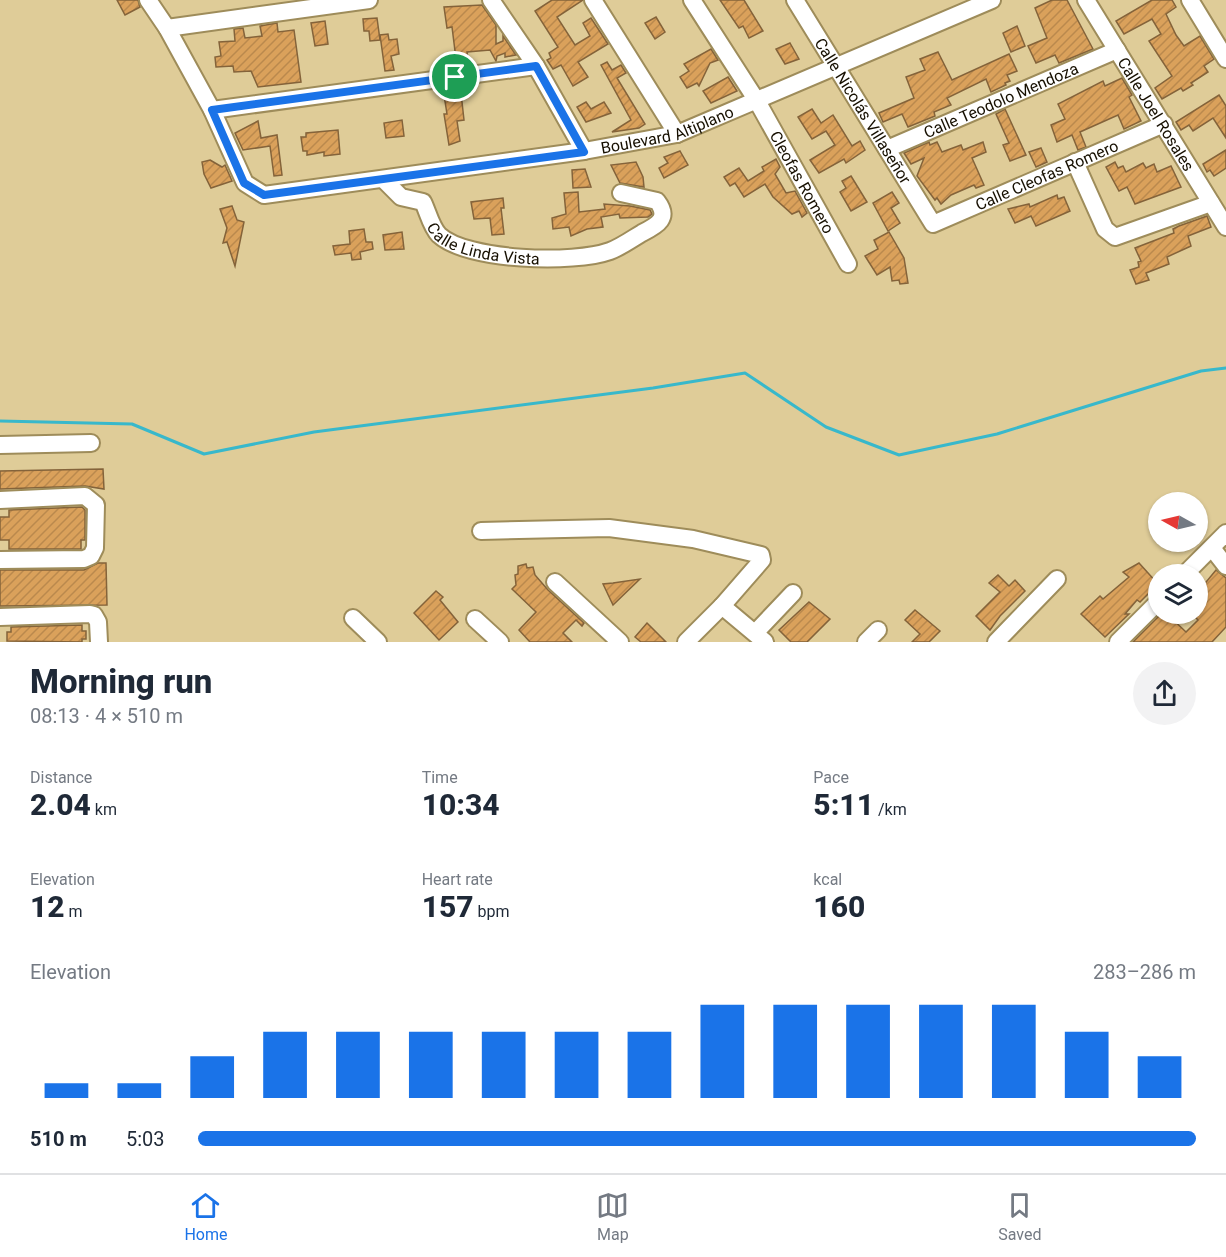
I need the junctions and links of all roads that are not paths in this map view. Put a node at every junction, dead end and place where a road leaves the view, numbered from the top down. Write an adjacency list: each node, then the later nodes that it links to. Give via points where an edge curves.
1 (148, 0): 10 (street, Boulevard Altiplano)
2 (369, 0): 10 (street)
3 (491, 0): 13 (street)
4 (593, 0): 18 (street)
5 (692, 0): 15 (street, Cleofas Romero)
6 (795, 0): 14 (street, Calle Nicolás Villaseñor)
7 (992, 0): 14 (street, Boulevard Altiplano)
8 (1086, 0): 11 (street, Calle Joel Rosales)
9 (1190, 0): 12 (street)
10 (167, 28): 16 (street, Boulevard Altiplano)
11 (1117, 50): 17 (street, Calle Joel Rosales); 19 (street, Calle Teodolo Mendoza)
12 (1226, 59)
13 (536, 66): 16 (street); 20 (street)
14 (835, 66): 15 (street, Boulevard Altiplano); 19 (street, Calle Nicolás Villaseñor)
15 (757, 101): 18 (street, Boulevard Altiplano); 27 (street, Cleofas Romero)
16 (212, 110): 22 (street, Boulevard Altiplano, via 244,183 255,192 264,195)
17 (1164, 124): 21 (street, Calle Cleofas Romero); 24 (street, Calle Joel Rosales)
18 (678, 134): 20 (street, Boulevard Altiplano)
19 (887, 149): 25 (street, Calle Nicolás Villaseñor)
20 (584, 152): 22 (street, Boulevard Altiplano)
21 (1075, 162): 24 (street, via 1105,229 1115,237); 25 (street, Calle Cleofas Romero, via 936,224)
22 (384, 180): 23 (street, Calle Linda Vista, via 401,197 423,202 435,230 460,248 532,257 589,256 611,251 658,225 664,217 664,209 657,201)
23 (621, 193)
24 (1211, 203): 26 (street, Calle Joel Rosales)
25 (931, 222)
26 (1226, 227)
27 (848, 264)
28 (91, 443): 29 (street)
29 (0, 445)
30 (0, 500): 34 (street, via 85,496 96,506 95,548 91,556)
31 (481, 531): 40 (street, via 609,528 757,553 762,560)
32 (1226, 533): 33 (street)
33 (1212, 548): 35 (street); 36 (street)
34 (0, 560)
35 (1195, 564)
36 (1226, 566)
37 (1057, 579): 51 (street)
38 (555, 582): 49 (street)
39 (793, 593): 45 (street)
40 (722, 606): 45 (street); 50 (street)
41 (1148, 612): 52 (street)
42 (0, 617): 46 (street, via 90,614 98,622)
43 (353, 618): 47 (street)
44 (475, 619): 48 (street)
45 (760, 638)
46 (99, 642)
47 (378, 642)
48 (500, 642)
49 (620, 642)
50 (686, 642)
51 (996, 642)
52 (1118, 642)

